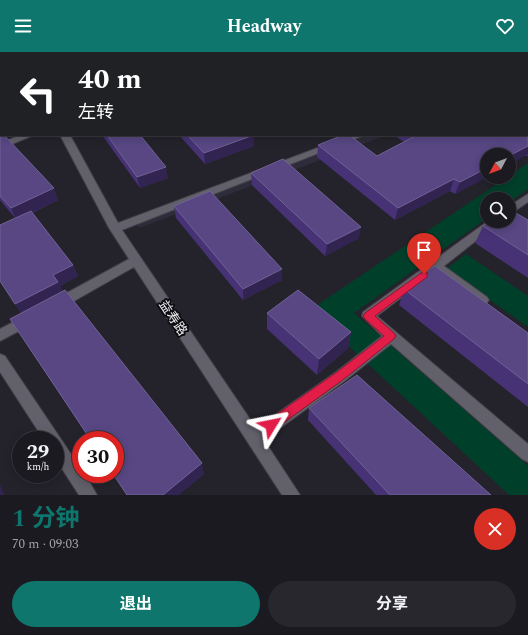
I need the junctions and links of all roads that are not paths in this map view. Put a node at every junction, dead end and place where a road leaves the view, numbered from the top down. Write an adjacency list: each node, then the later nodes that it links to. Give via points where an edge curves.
1 (26, 136): 4 (street)
2 (66, 136): 7 (street, 益寿路)
3 (357, 136): 7 (street)
4 (0, 146)
5 (528, 197): 6 (street)
6 (516, 206)
7 (115, 228): 9 (street, 益寿路)
8 (487, 228): 10 (street)
9 (136, 261): 12 (street); 16 (street, 益寿路)
10 (435, 266): 11 (street); 13 (street, via 368,316)
11 (491, 306)
12 (0, 335)
13 (391, 336): 16 (street, via 341,376); 17 (street)
14 (0, 360): 15 (street)
15 (47, 431)
16 (254, 438): 20 (street, 益寿路)
17 (528, 454)
18 (64, 458): 19 (street)
19 (88, 495)
20 (292, 495)

